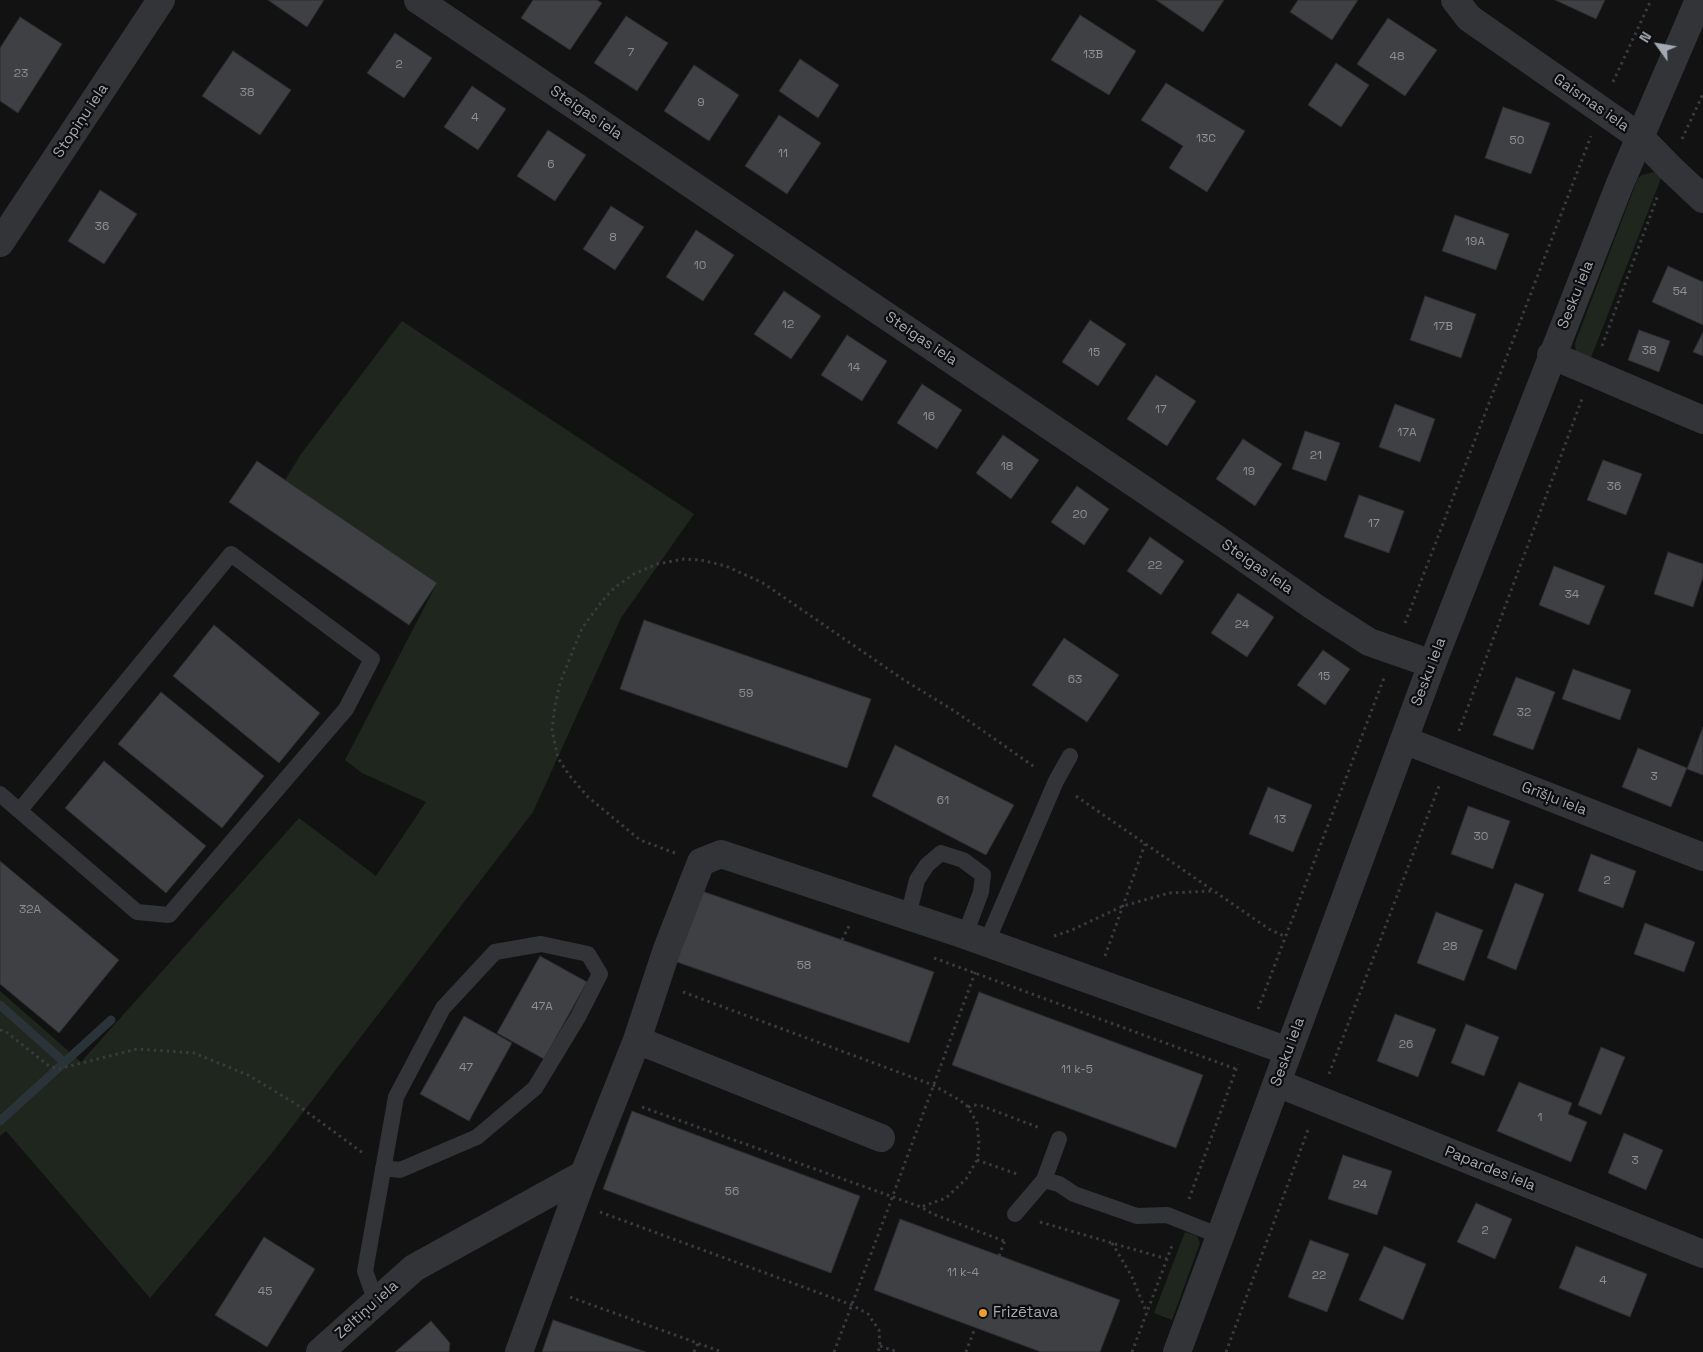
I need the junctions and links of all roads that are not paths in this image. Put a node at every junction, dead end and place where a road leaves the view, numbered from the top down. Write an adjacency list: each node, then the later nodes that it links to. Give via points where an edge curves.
1 (161, 0): 8 (street, Stopiņu iela)
2 (418, 0): 11 (street, Steigas iela, via 1316,608 1369,642)
3 (1440, 0): 5 (street, Gaismas iela)
4 (1700, 0): 6 (street, Sesku iela)
5 (1462, 9): 6 (street, Gaismas iela)
6 (1640, 137): 7 (street, Gaismas iela); 9 (street, Sesku iela)
7 (1703, 199)
8 (0, 243)
9 (1552, 355): 10 (street); 11 (street, Sesku iela)
10 (1703, 420)
11 (1432, 664): 12 (street, Sesku iela)
12 (1404, 740): 16 (street, Grīšļu iela); 20 (street, Sesku iela)
13 (1070, 756): 18 (lane)
14 (0, 794): 15 (lane)
15 (20, 810): 15 (lane, via 230,554 372,659 346,709 169,915 137,912)
16 (1703, 857)
17 (908, 916): 18 (street); 18 (lane, via 917,880 926,865 942,853 963,860 983,875); 19 (street, via 721,854 702,862 667,949)
18 (976, 940): 20 (street)
19 (636, 1040): 22 (street); 25 (street)
20 (1288, 1052): 21 (street, Sesku iela)
21 (1276, 1083): 28 (street, Sesku iela); 29 (street, Papardes iela)
22 (881, 1138)
23 (1059, 1139): 26 (lane)
24 (384, 1168): 24 (lane, via 396,1097 443,1008 495,952 541,944 588,954 600,974 535,1088 477,1138 400,1170); 30 (lane, via 365,1271)
25 (584, 1174): 30 (street, Zeltiņu iela, via 414,1268); 32 (street)
26 (1044, 1180): 27 (lane); 28 (lane, via 1137,1216 1167,1215)
27 (1015, 1214)
28 (1220, 1236): 33 (street, Sesku iela)
29 (1703, 1254)
30 (376, 1302): 31 (street, Zeltiņu iela)
31 (320, 1352)
32 (519, 1352)
33 (1177, 1352)

